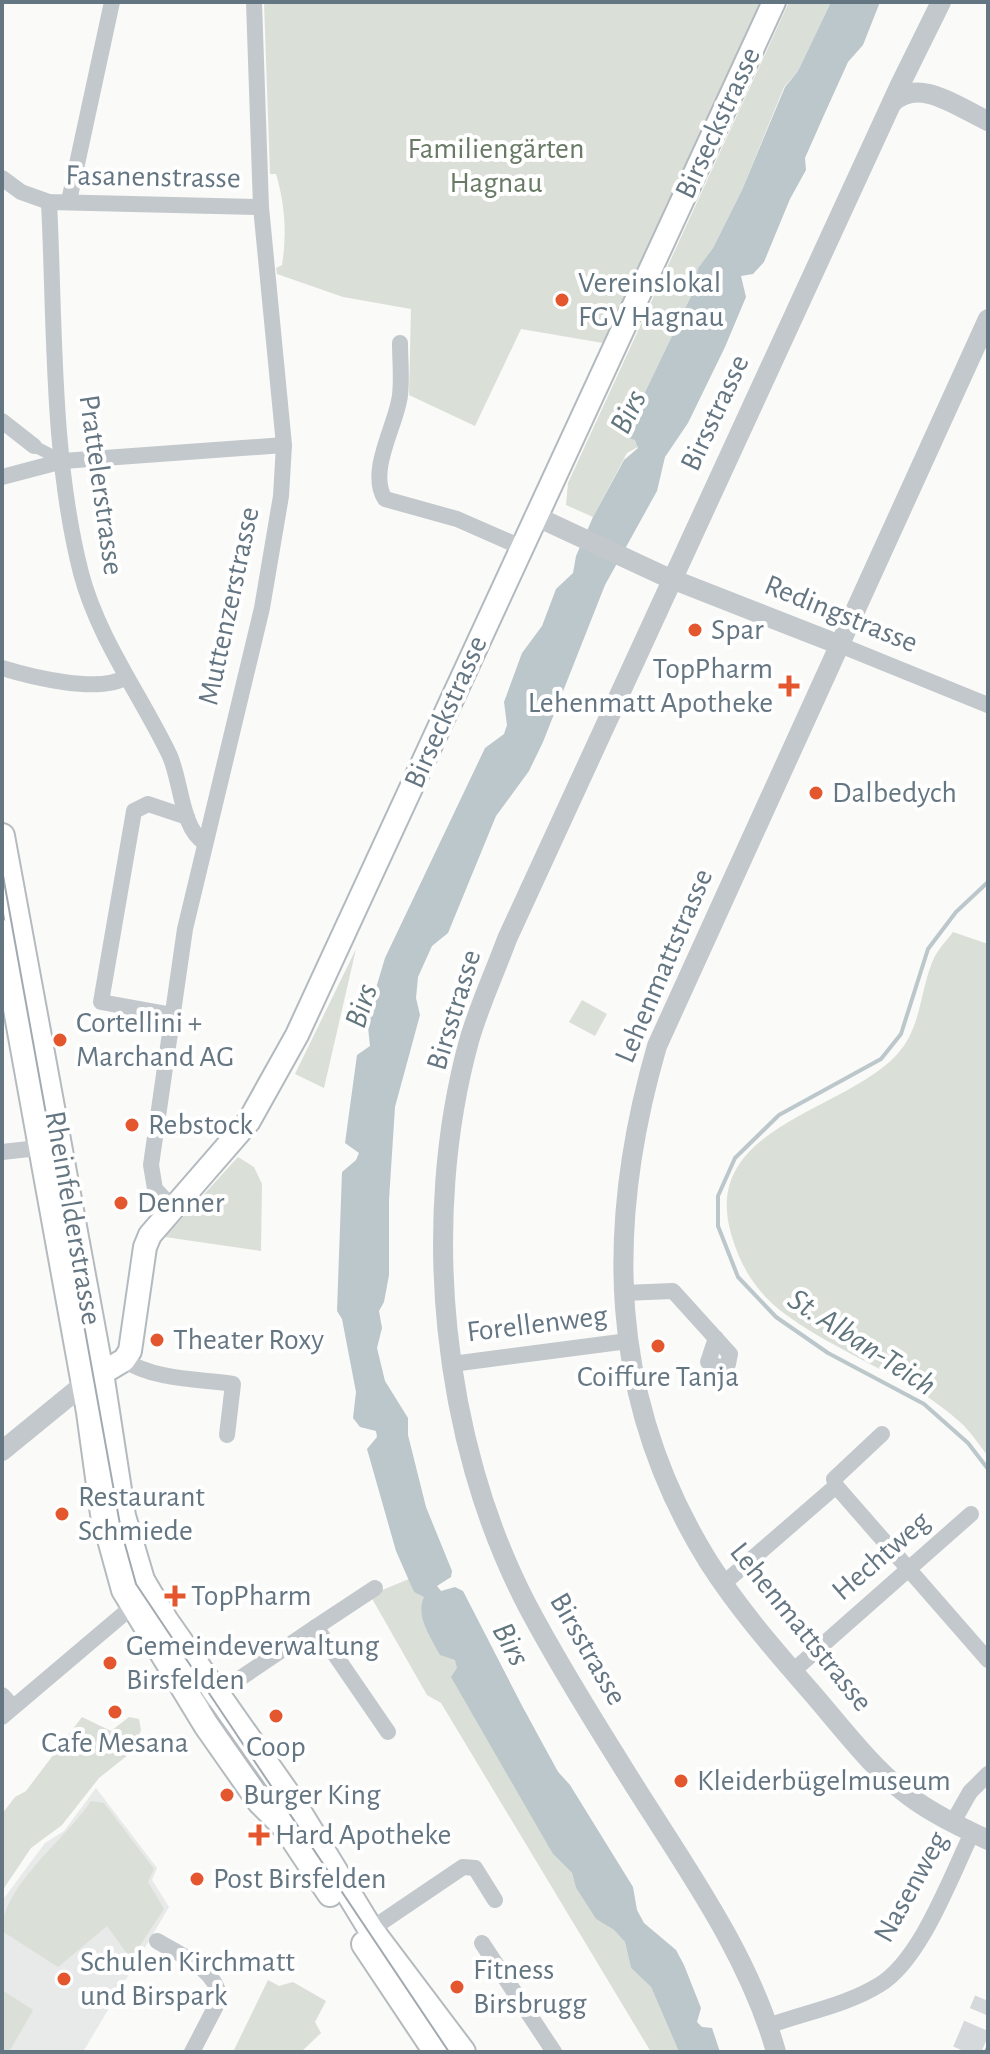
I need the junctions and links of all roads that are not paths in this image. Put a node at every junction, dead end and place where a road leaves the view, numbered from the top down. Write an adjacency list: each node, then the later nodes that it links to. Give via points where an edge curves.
1 (112, 2): 10 (street)
2 (254, 2): 12 (street, Muttenzerstrasse)
3 (774, 2): 20 (main road, Birseckstrasse)
4 (941, 2): 5 (street, Birsstrasse)
5 (916, 57): 6 (street); 7 (street, Birsstrasse)
6 (924, 91): 7 (street, via 910,91); 8 (street)
7 (892, 103): 22 (street, Birsstrasse)
8 (988, 121)
9 (2, 178): 11 (street, Fasanenstrasse)
10 (69, 201): 11 (street, Fasanenstrasse); 12 (street, Fasanenstrasse)
11 (49, 202): 18 (street, Prattelerstrasse)
12 (261, 207): 16 (street, Muttenzerstrasse)
13 (988, 319): 23 (street, Lehenmattstrasse)
14 (400, 343): 21 (street, via 400,397 383,450 380,492 385,499 457,519)
15 (2, 421): 17 (street)
16 (284, 445): 18 (street); 29 (street, Muttenzerstrasse, via 262,608)
17 (34, 446): 18 (street)
18 (63, 461): 19 (street); 25 (street, Prattelerstrasse, via 81,572)
19 (2, 477)
20 (542, 520): 21 (main road, Birseckstrasse); 22 (street, Redingstrasse)
21 (521, 547): 34 (main road, Birseckstrasse, via 264,1099 229,1147)
22 (664, 575): 23 (street, Redingstrasse); 39 (street, Birsstrasse, via 507,939 469,1040 448,1154 443,1243)
23 (840, 645): 26 (street, Redingstrasse); 35 (street, Lehenmattstrasse, via 657,1046 627,1174)
24 (2, 668): 25 (street, via 98,685)
25 (126, 677): 27 (street, Prattelerstrasse, via 174,765)
26 (988, 705)
27 (187, 817): 29 (street, Prattelerstrasse, via 195,836); 31 (street, via 148,804 134,811 101,1002)
28 (2, 836): 40 (main road, Rheinfelderstrasse)
29 (204, 842): 31 (street, Muttenzerstrasse)
30 (2, 932): 40 (main road, Rheinfelderstrasse)
31 (173, 1015): 34 (street, Muttenzerstrasse, via 151,1176)
32 (29, 1149): 33 (street)
33 (2, 1152)
34 (172, 1207): 38 (main road, Birseckstrasse, via 145,1247 133,1338)
35 (623, 1293): 36 (street, via 673,1291); 37 (street, Lehenmattstrasse)
36 (716, 1338)
37 (628, 1341): 39 (street, Forellenweg); 47 (street, Lehenmattstrasse, via 659,1460 691,1532)
38 (124, 1360): 40 (main road); 42 (street, via 137,1369 233,1384)
39 (452, 1364): 64 (street, Birsstrasse, via 470,1455 526,1604 722,1932)
40 (93, 1379): 43 (street); 49 (main road, Rheinfelderstrasse)
41 (882, 1434): 44 (street, via 834,1479)
42 (227, 1435)
43 (2, 1451)
44 (836, 1486): 46 (street); 47 (street)
45 (971, 1514): 46 (street, Hechtweg)
46 (908, 1570): 51 (street); 52 (street, Hechtweg)
47 (723, 1584): 52 (street, Lehenmattstrasse)
48 (375, 1588): 50 (street)
49 (142, 1601): 53 (main road); 54 (main road); 55 (street)
50 (316, 1627): 54 (street); 56 (street)
51 (988, 1660)
52 (793, 1671): 58 (street, Lehenmattstrasse, via 895,1784)
53 (188, 1690): 54 (street, via 204,1698); 61 (main road, via 260,1802)
54 (220, 1694): 61 (main road, via 293,1802)
55 (6, 1706)
56 (388, 1732)
57 (988, 1774): 58 (street)
58 (953, 1822): 59 (street, Lehenmattstrasse)
59 (980, 1837): 64 (street, Nasenweg, via 897,1970 879,1985)
60 (495, 1900): 61 (street, via 475,1868 463,1867)
61 (365, 1934): 66 (main road); 67 (main road)
62 (157, 1941): 65 (street, via 217,1983 219,2000)
63 (482, 1943): 68 (street)
64 (768, 2026): 69 (street, Birsstrasse)
65 (192, 2052)
66 (436, 2052)
67 (463, 2052)
68 (554, 2052)
69 (776, 2052)

